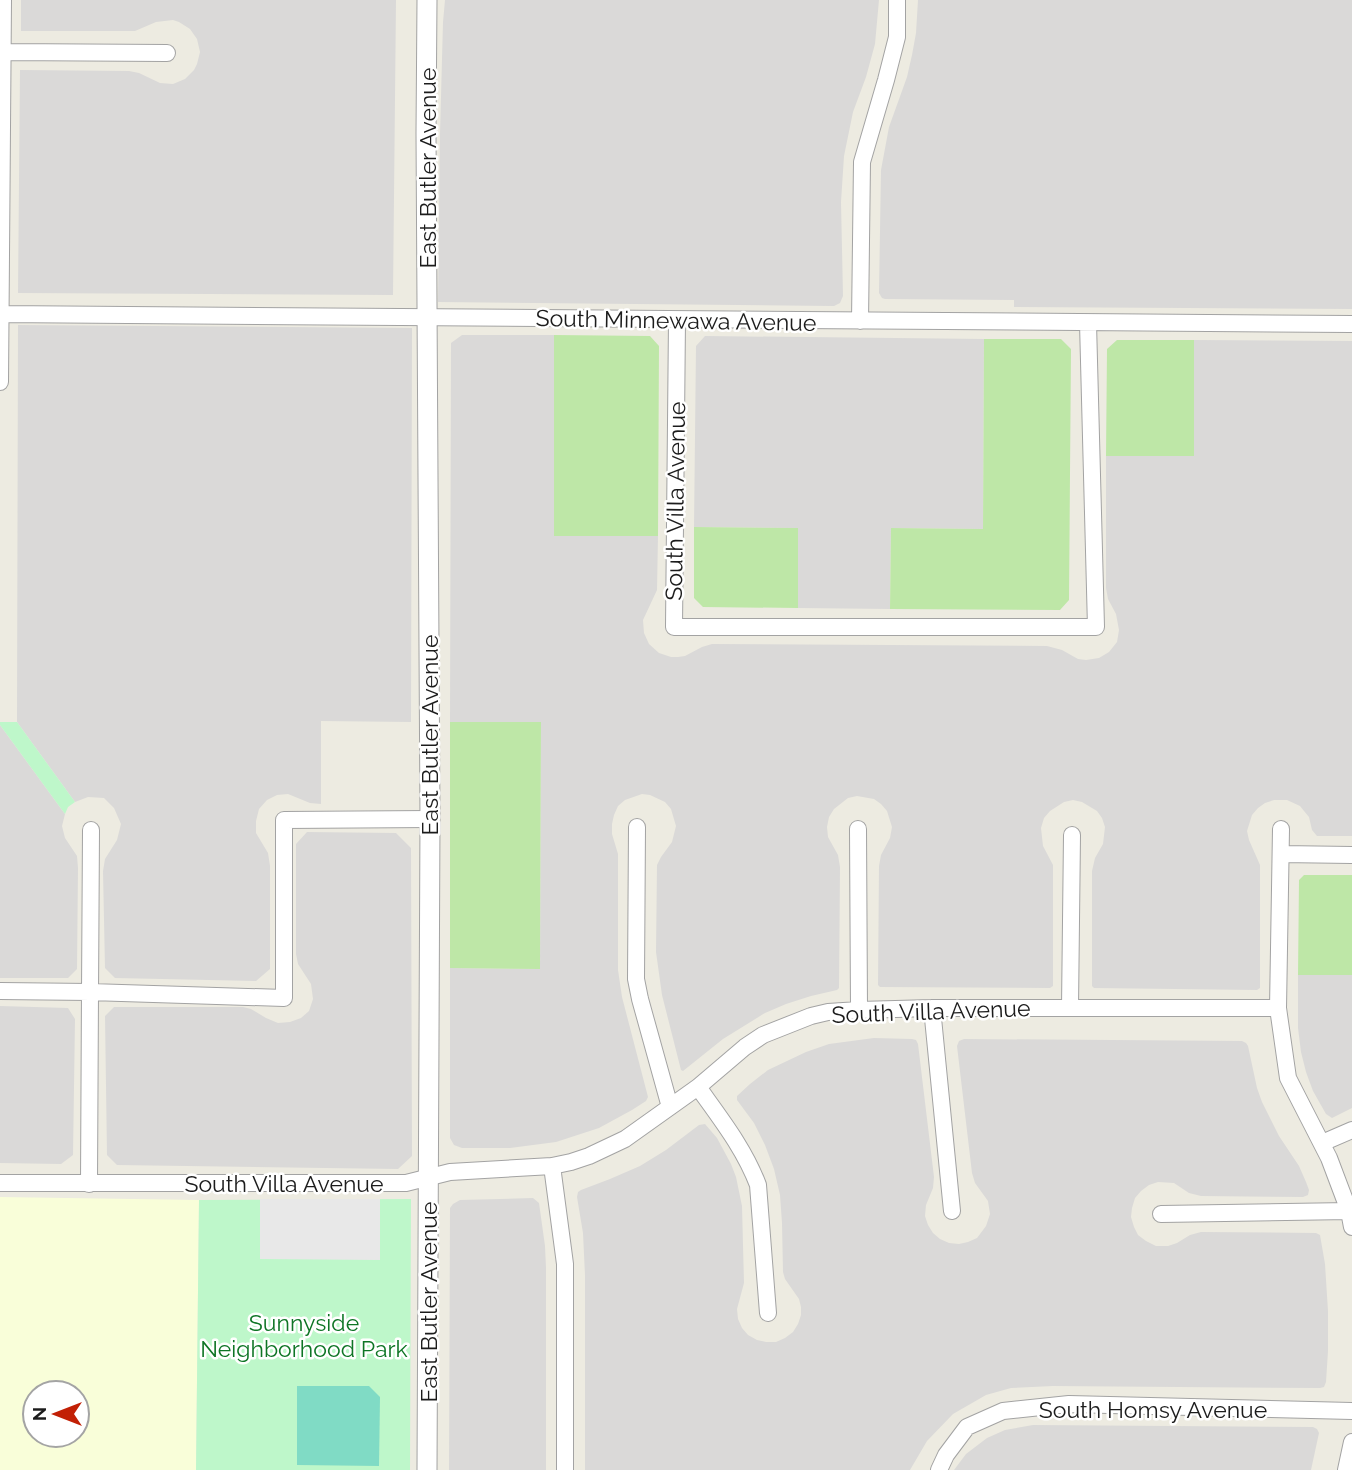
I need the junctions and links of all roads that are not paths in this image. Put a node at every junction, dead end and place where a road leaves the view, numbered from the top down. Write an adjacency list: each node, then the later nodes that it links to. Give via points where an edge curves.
1 (3, 0): 4 (street)
2 (427, 0): 7 (street, East Butler Avenue)
3 (897, 0): 9 (street, via 897,37 862,162)
4 (3, 52): 5 (street); 6 (street)
5 (167, 53)
6 (0, 314): 7 (street, South Minnewawa Avenue); 12 (street)
7 (428, 317): 8 (street, South Minnewawa Avenue); 13 (street, East Butler Avenue)
8 (677, 320): 9 (street, South Minnewawa Avenue); 10 (street, South Villa Avenue, via 674,627 1096,627)
9 (860, 321): 10 (street, South Minnewawa Avenue)
10 (1088, 323): 11 (street, South Minnewawa Avenue)
11 (1352, 324)
12 (0, 382)
13 (430, 819): 22 (street, via 284,820 284,998); 32 (street, East Butler Avenue)
14 (637, 827): 28 (street, via 636,979)
15 (858, 828): 26 (street)
16 (1280, 828): 19 (street)
17 (91, 830): 22 (street)
18 (1072, 835): 23 (street)
19 (1280, 855): 20 (street); 25 (street)
20 (1352, 855)
21 (0, 991): 22 (street)
22 (90, 992): 34 (street)
23 (1070, 1007): 24 (street, South Villa Avenue); 25 (street, South Villa Avenue)
24 (932, 1008): 26 (street, South Villa Avenue); 35 (street)
25 (1278, 1008): 30 (street, via 1287,1078)
26 (859, 1010): 27 (street, South Villa Avenue, via 811,1016 763,1035)
27 (698, 1087): 28 (street, South Villa Avenue); 38 (street, via 739,1144 758,1185)
28 (670, 1107): 31 (street, South Villa Avenue, via 617,1144)
29 (1352, 1130): 30 (street)
30 (1322, 1143): 37 (street)
31 (552, 1166): 32 (street, South Villa Avenue); 42 (street, via 565,1264)
32 (429, 1177): 34 (street, South Villa Avenue, via 383,1183); 41 (street, East Butler Avenue)
33 (0, 1184): 34 (street, South Villa Avenue)
34 (89, 1184)
35 (952, 1211)
36 (1161, 1214): 37 (street)
37 (1350, 1219)
38 (768, 1313)
39 (1352, 1411): 43 (street, South Homsy Avenue, via 1069,1404 1003,1411 967,1427)
40 (1352, 1442): 44 (street)
41 (427, 1470)
42 (565, 1470)
43 (939, 1470)
44 (1346, 1470)

